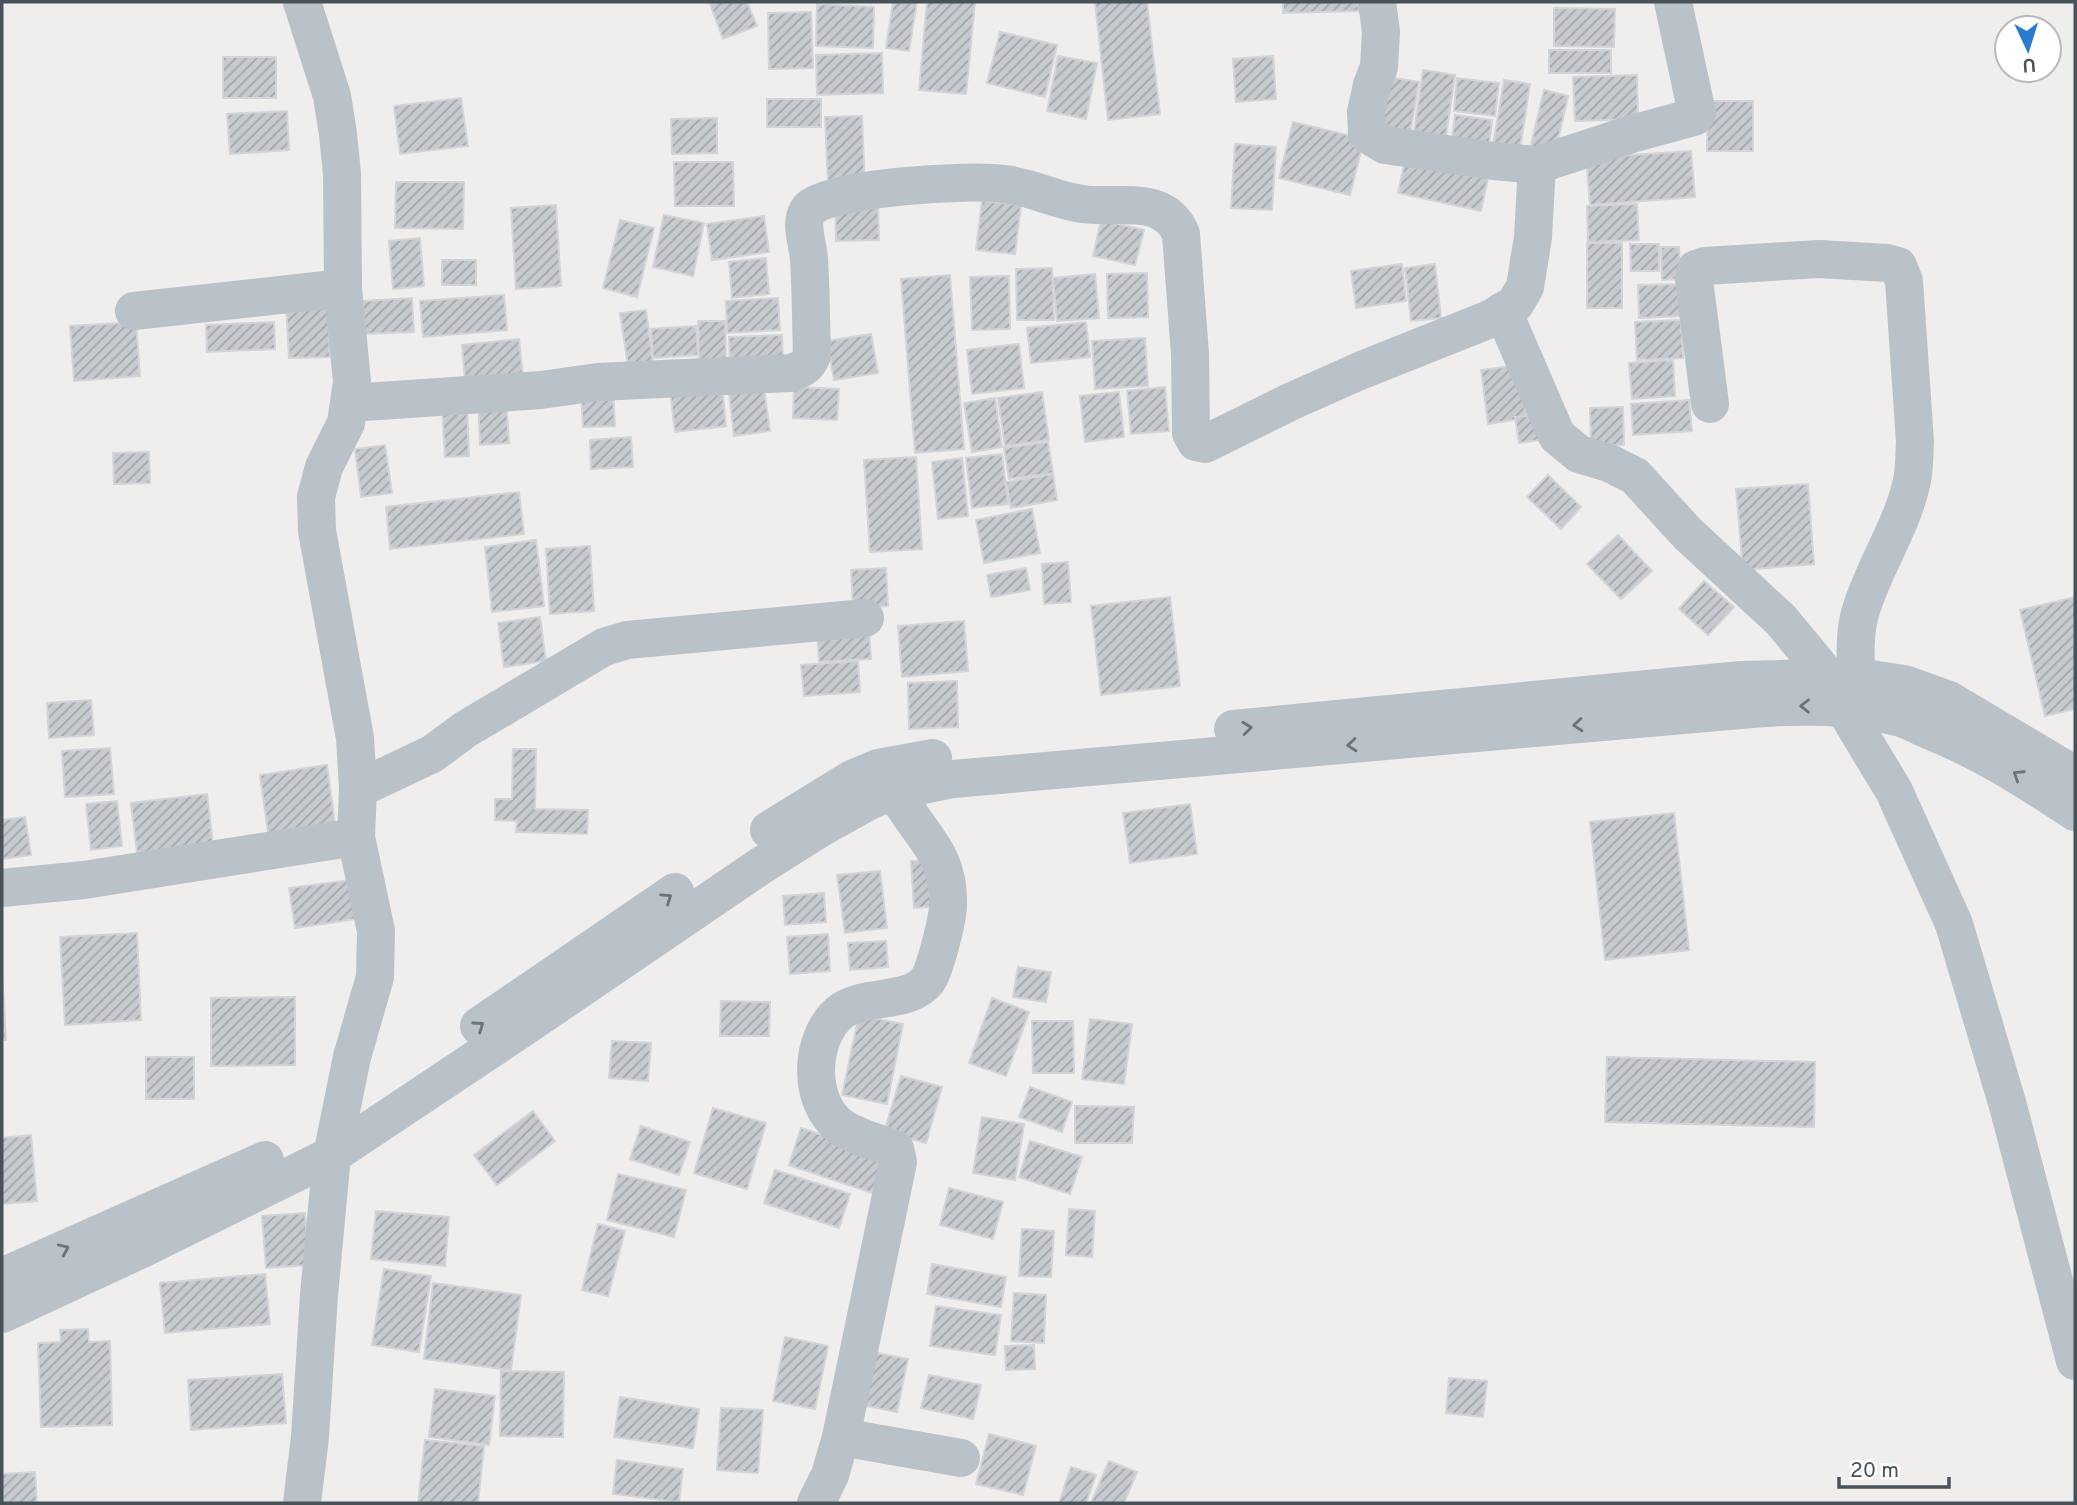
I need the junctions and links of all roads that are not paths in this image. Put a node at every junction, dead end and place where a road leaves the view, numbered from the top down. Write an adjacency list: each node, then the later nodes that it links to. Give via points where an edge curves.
1 (302, 2): 5 (street, via 332,96 338,134)
2 (1377, 2): 4 (street, via 1379,67 1366,112 1367,134 1385,145)
3 (1673, 2): 4 (street, via 1695,117)
4 (1537, 165): 7 (street, via 1525,287 1515,304)
5 (343, 288): 6 (street); 8 (street)
6 (134, 311)
7 (1503, 311): 8 (street, via 1199,444 1191,433 1181,234 1168,215 1138,205 1060,200 1003,183 936,183 874,189 808,209 812,355 803,369); 11 (street, via 1556,436 1579,454 1635,476)
8 (350, 403): 14 (street, via 316,497 317,531 355,738)
9 (1710, 404): 11 (street, via 1696,269 1818,259 1898,266 1904,281 1914,464 1904,504 1860,612)
10 (865, 618): 14 (street, via 627,640 604,647 432,754)
11 (1847, 693): 12 (street, via 1904,684 1949,700); 13 (street, via 1752,709 953,779); 15 (street, one-way to 11, via 1999,762); 21 (street, via 1954,924)
12 (2075, 775)
13 (893, 778): 18 (street, via 871,800 762,865 524,1027); 22 (street, via 944,867 948,905 929,980 915,992 844,1010 827,1028 816,1060 816,1083 824,1107 841,1127 895,1149 898,1162)
14 (358, 789): 16 (street)
15 (2075, 812)
16 (356, 837): 17 (street, via 84,880); 18 (street, via 376,931 375,977)
17 (2, 888)
18 (335, 1138): 19 (street, one-way to 18, via 243,1171); 20 (street, via 170,1236); 24 (street)
19 (2, 1277)
20 (2, 1314)
21 (2075, 1361)
22 (841, 1437): 23 (street); 25 (street)
23 (961, 1458)
24 (302, 1503)
25 (816, 1503)

